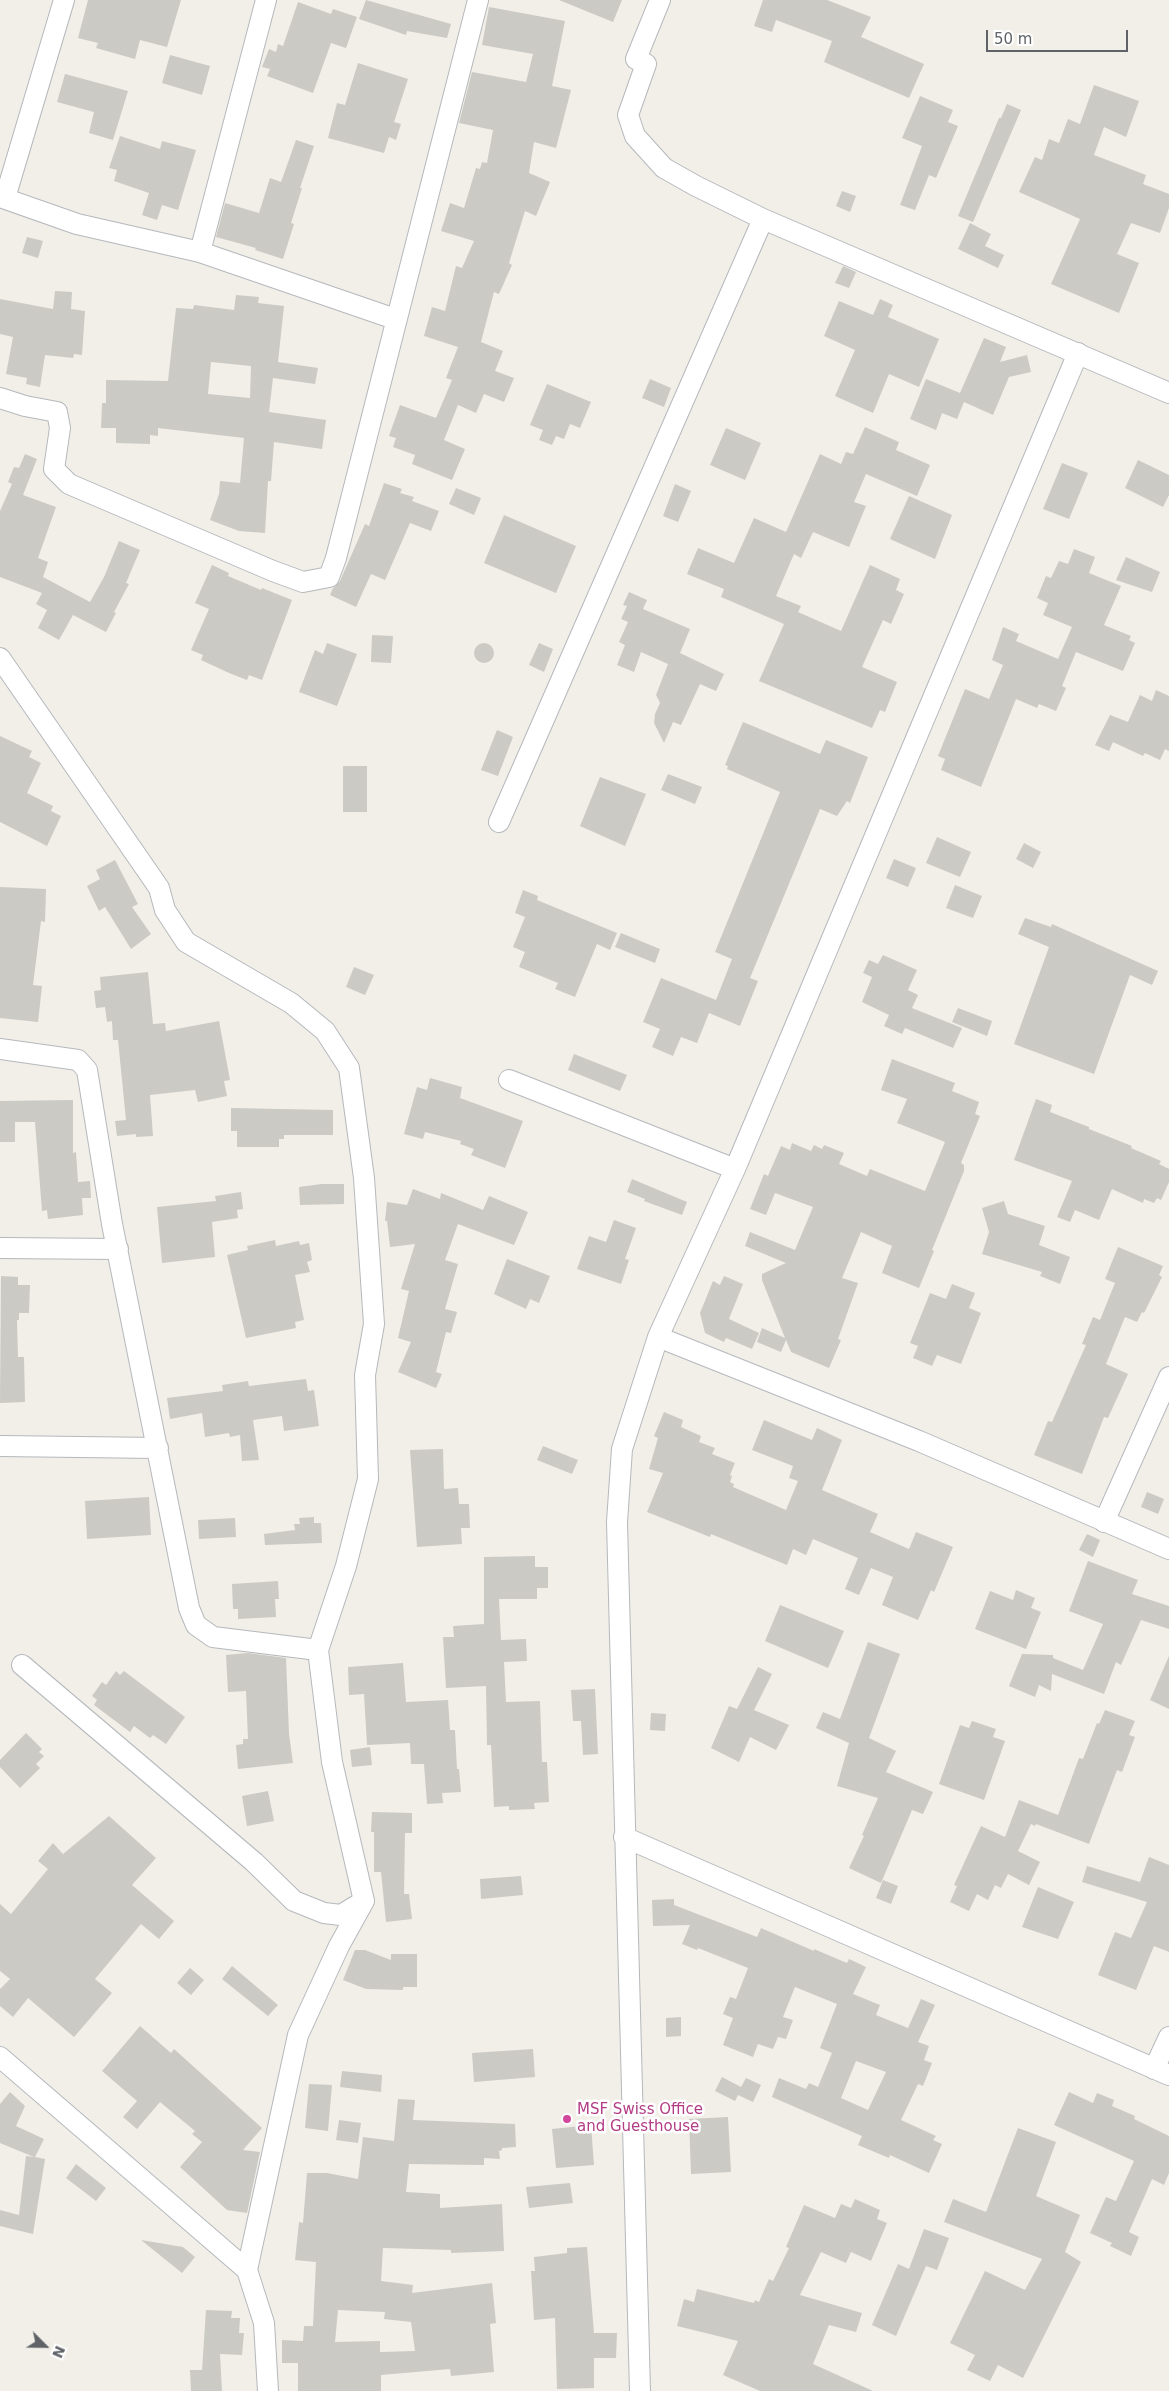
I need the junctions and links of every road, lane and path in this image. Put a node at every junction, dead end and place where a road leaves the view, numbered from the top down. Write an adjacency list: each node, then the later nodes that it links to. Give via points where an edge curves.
1 (64, 0): 5 (street)
2 (266, 0): 7 (street)
3 (478, 0): 8 (street)
4 (660, 0): 6 (street, via 636,59 646,64 628,115 635,136 664,168)
5 (2, 198): 7 (street, via 77,224)
6 (763, 219): 9 (street); 13 (street)
7 (200, 252): 8 (street)
8 (395, 320): 11 (street, via 329,577 303,582 273,572 69,484 54,470 60,428 57,412)
9 (1078, 353): 10 (street); 16 (street)
10 (1169, 393)
11 (0, 398)
12 (0, 659): 25 (street, via 159,888 165,910 186,942 291,1003 325,1031 349,1068 364,1178 374,1324 365,1375 368,1479 346,1566)
13 (499, 822)
14 (0, 1049): 18 (street, via 78,1060 87,1070)
15 (509, 1080): 16 (street)
16 (735, 1169): 19 (street)
17 (0, 1248): 18 (street)
18 (118, 1250): 22 (street)
19 (658, 1337): 23 (street, via 919,1441); 27 (street, via 622,1449 619,1486 617,1522)
20 (1169, 1377): 23 (street)
21 (0, 1446): 22 (street)
22 (158, 1448): 25 (street, via 189,1608 196,1625 213,1637)
23 (1104, 1522): 24 (street)
24 (1169, 1549)
25 (318, 1650): 28 (street, via 332,1762)
26 (22, 1664): 28 (street, via 254,1862 294,1901 324,1913 341,1914)
27 (624, 1837): 31 (street); 34 (street)
28 (364, 1901): 32 (street, via 339,1946 298,2035)
29 (1169, 2037): 31 (street)
30 (0, 2057): 32 (street)
31 (1162, 2072)
32 (247, 2270): 33 (street, via 264,2323)
33 (268, 2391)
34 (640, 2391)

